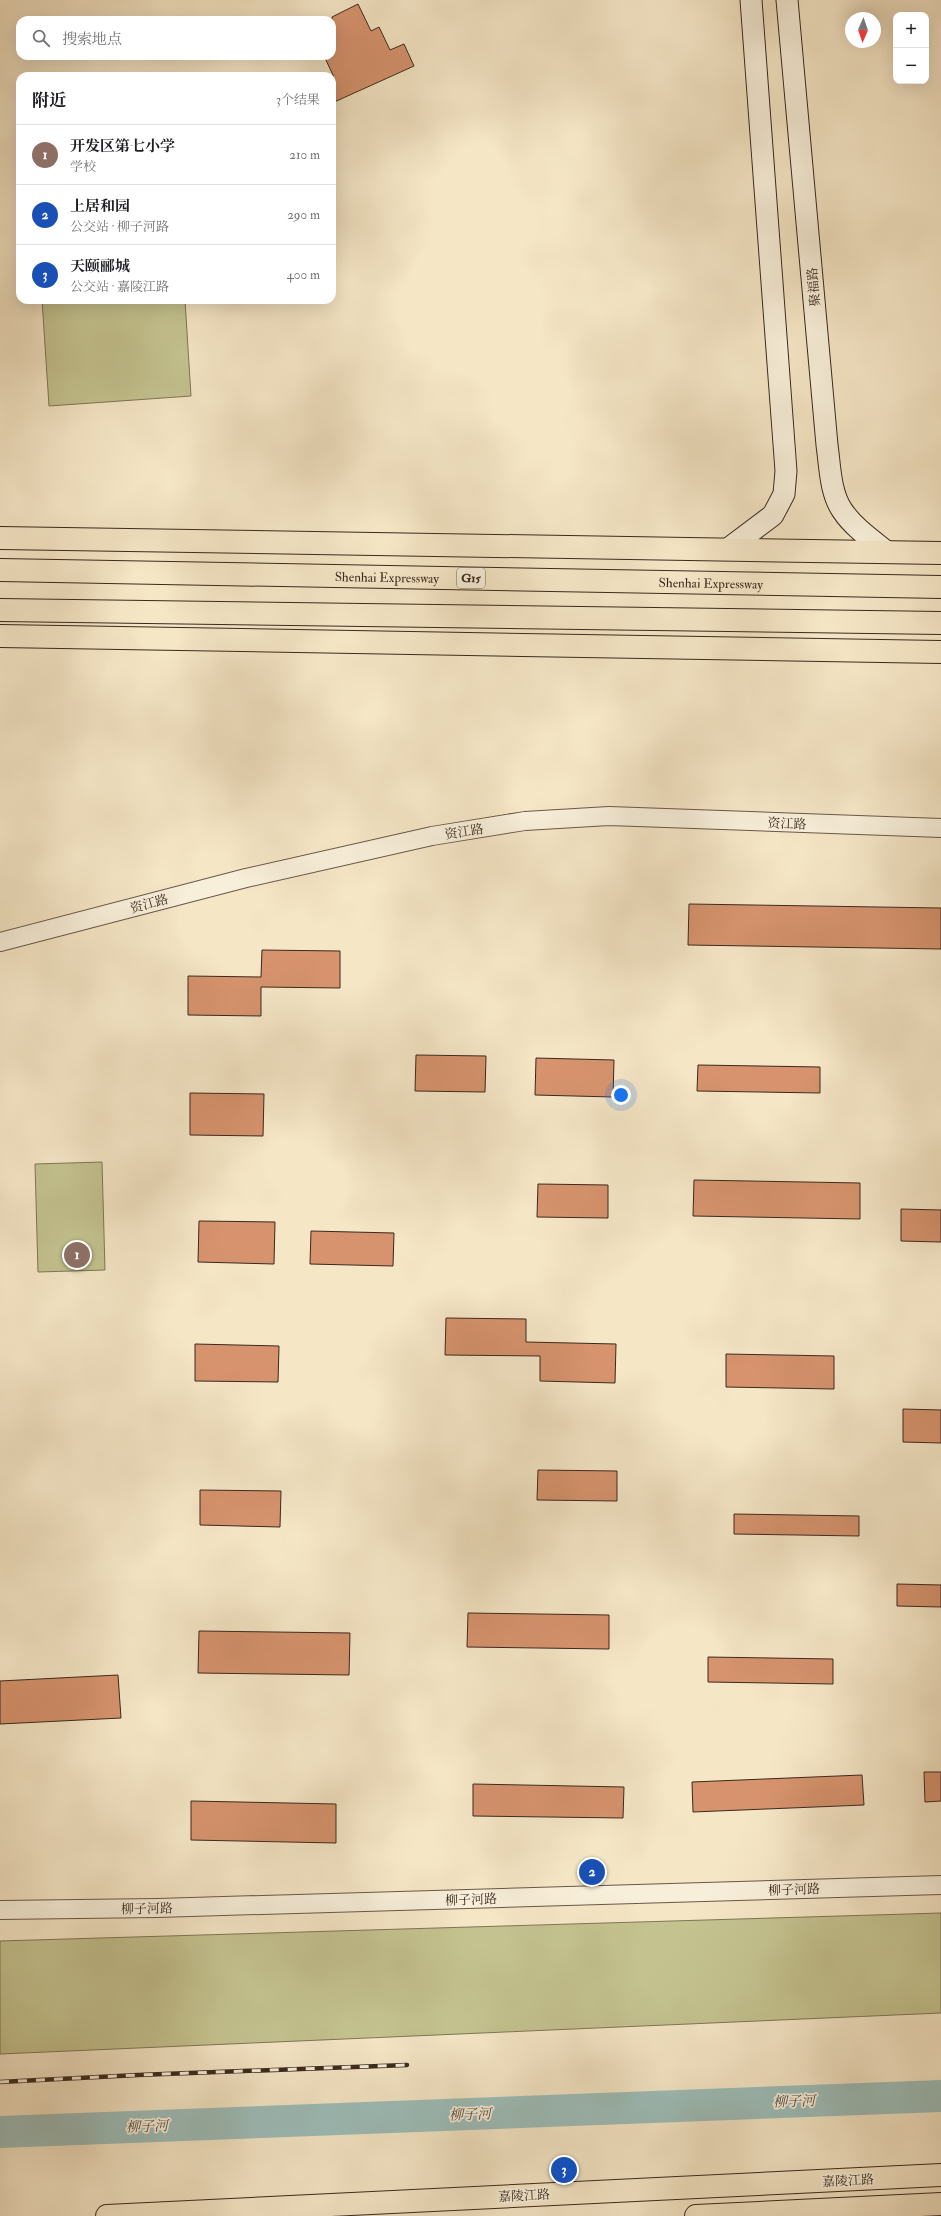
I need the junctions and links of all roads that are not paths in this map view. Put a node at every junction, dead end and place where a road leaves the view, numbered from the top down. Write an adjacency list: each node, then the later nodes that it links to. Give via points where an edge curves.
1 (751, 0): 4 (main road, via 786,471 784,494 773,515)
2 (787, 0): 5 (main road, 聚福路, via 826,445 833,487 842,510 859,529)
3 (0, 538): 4 (main road)
4 (728, 549): 5 (main road)
5 (887, 552): 6 (main road)
6 (941, 553)
7 (0, 570): 8 (main road, Shenhai Expressway / G15)
8 (941, 587)
9 (0, 610): 10 (main road)
10 (941, 623)
11 (0, 636): 12 (main road)
12 (941, 652)
13 (941, 828): 14 (street, 资江路, via 609,816 525,821 432,836 253,876)
14 (0, 942)
15 (941, 1885): 16 (street, 柳子河路, via 166,1908)
16 (0, 1910)
17 (941, 2175): 19 (main road, 嘉陵江路)
18 (941, 2204): 20 (main road)
19 (107, 2216)
20 (696, 2216)

